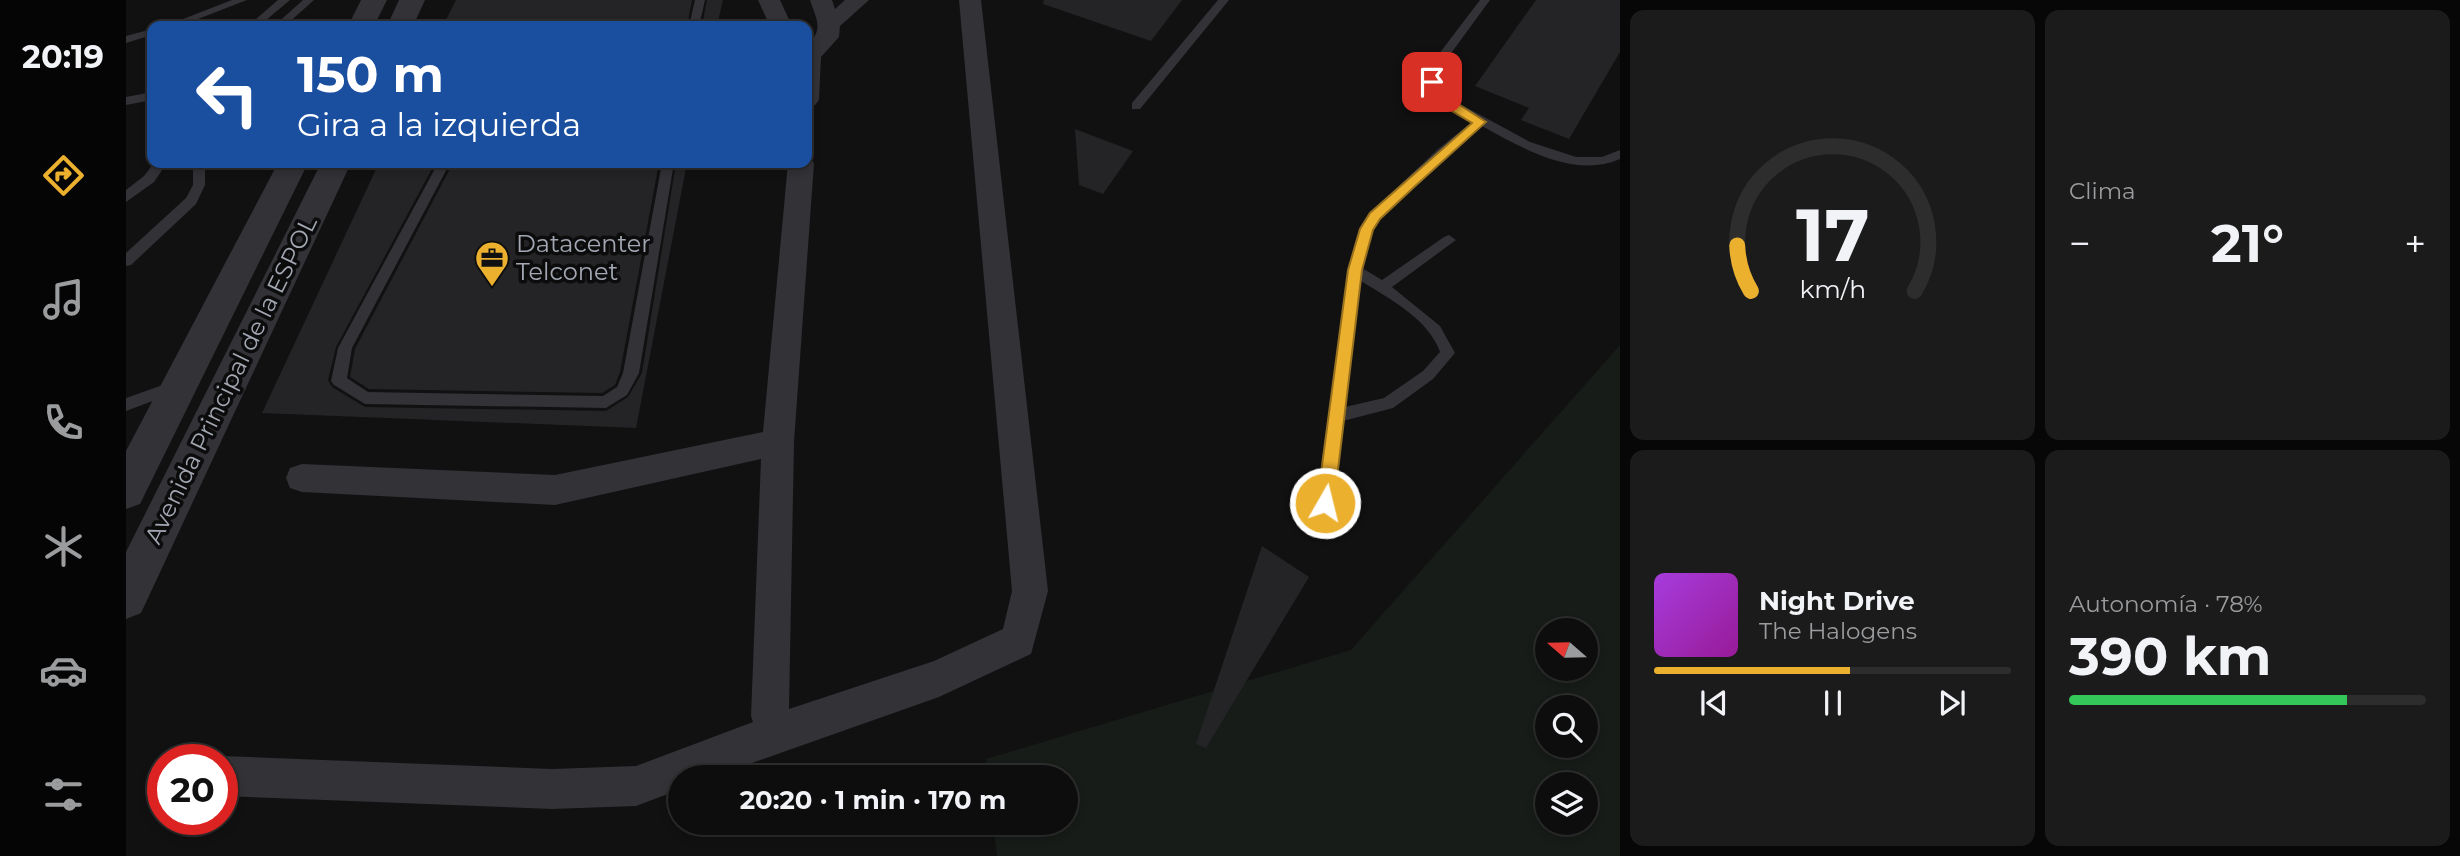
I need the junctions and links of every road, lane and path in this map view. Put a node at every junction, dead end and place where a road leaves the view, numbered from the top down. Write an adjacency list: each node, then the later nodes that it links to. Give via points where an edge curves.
1 (242, 0): 13 (lane)
2 (285, 0): 14 (lane)
3 (309, 0): 15 (lane)
4 (374, 0): 16 (street)
5 (412, 0): 17 (street)
6 (700, 0): 18 (lane)
7 (769, 0): 19 (street)
8 (821, 0): 20 (street)
9 (858, 0): 20 (street)
10 (970, 0): 49 (street, via 1030,591 1018,641 939,678)
11 (1224, 0): 26 (lane)
12 (1485, 0): 27 (lane, via 1435,67 1432,82 1444,101)
13 (184, 21)
14 (259, 21)
15 (285, 21)
16 (364, 21)
17 (402, 21)
18 (695, 21)
19 (779, 21)
20 (829, 24): 23 (street, via 828,37)
21 (147, 34): 22 (lane)
22 (126, 40)
23 (812, 52)
24 (147, 97): 25 (lane)
25 (126, 101)
26 (1136, 106)
27 (1480, 122): 28 (lane, via 1526,145 1575,161 1604,161); 39 (lane, via 1375,216 1366,229)
28 (1620, 153)
29 (157, 168): 36 (lane)
30 (199, 168): 38 (lane, via 199,185 191,201)
31 (290, 168): 41 (street, Avenida Principal de la ESPOL)
32 (334, 168): 48 (street, Avenida Principal de la ESPOL)
33 (441, 168): 34 (lane, via 345,348 339,381 365,398 606,402 622,391 631,373)
34 (667, 168)
35 (802, 168): 44 (street)
36 (126, 197)
37 (1449, 240): 40 (lane)
38 (126, 261)
39 (1355, 270): 40 (lane); 43 (lane)
40 (1381, 288): 43 (lane, via 1432,325 1447,343 1448,353 1428,375 1388,403)
41 (180, 386): 42 (lane); 46 (street, Avenida Principal de la ESPOL)
42 (126, 405)
43 (1337, 416): 47 (lane)
44 (778, 442): 45 (street, via 555,490); 49 (street, via 770,716)
45 (302, 478)
46 (126, 491)
47 (1325, 503)
48 (126, 598)
49 (782, 731): 50 (street, via 636,786 552,789)
50 (238, 777)

